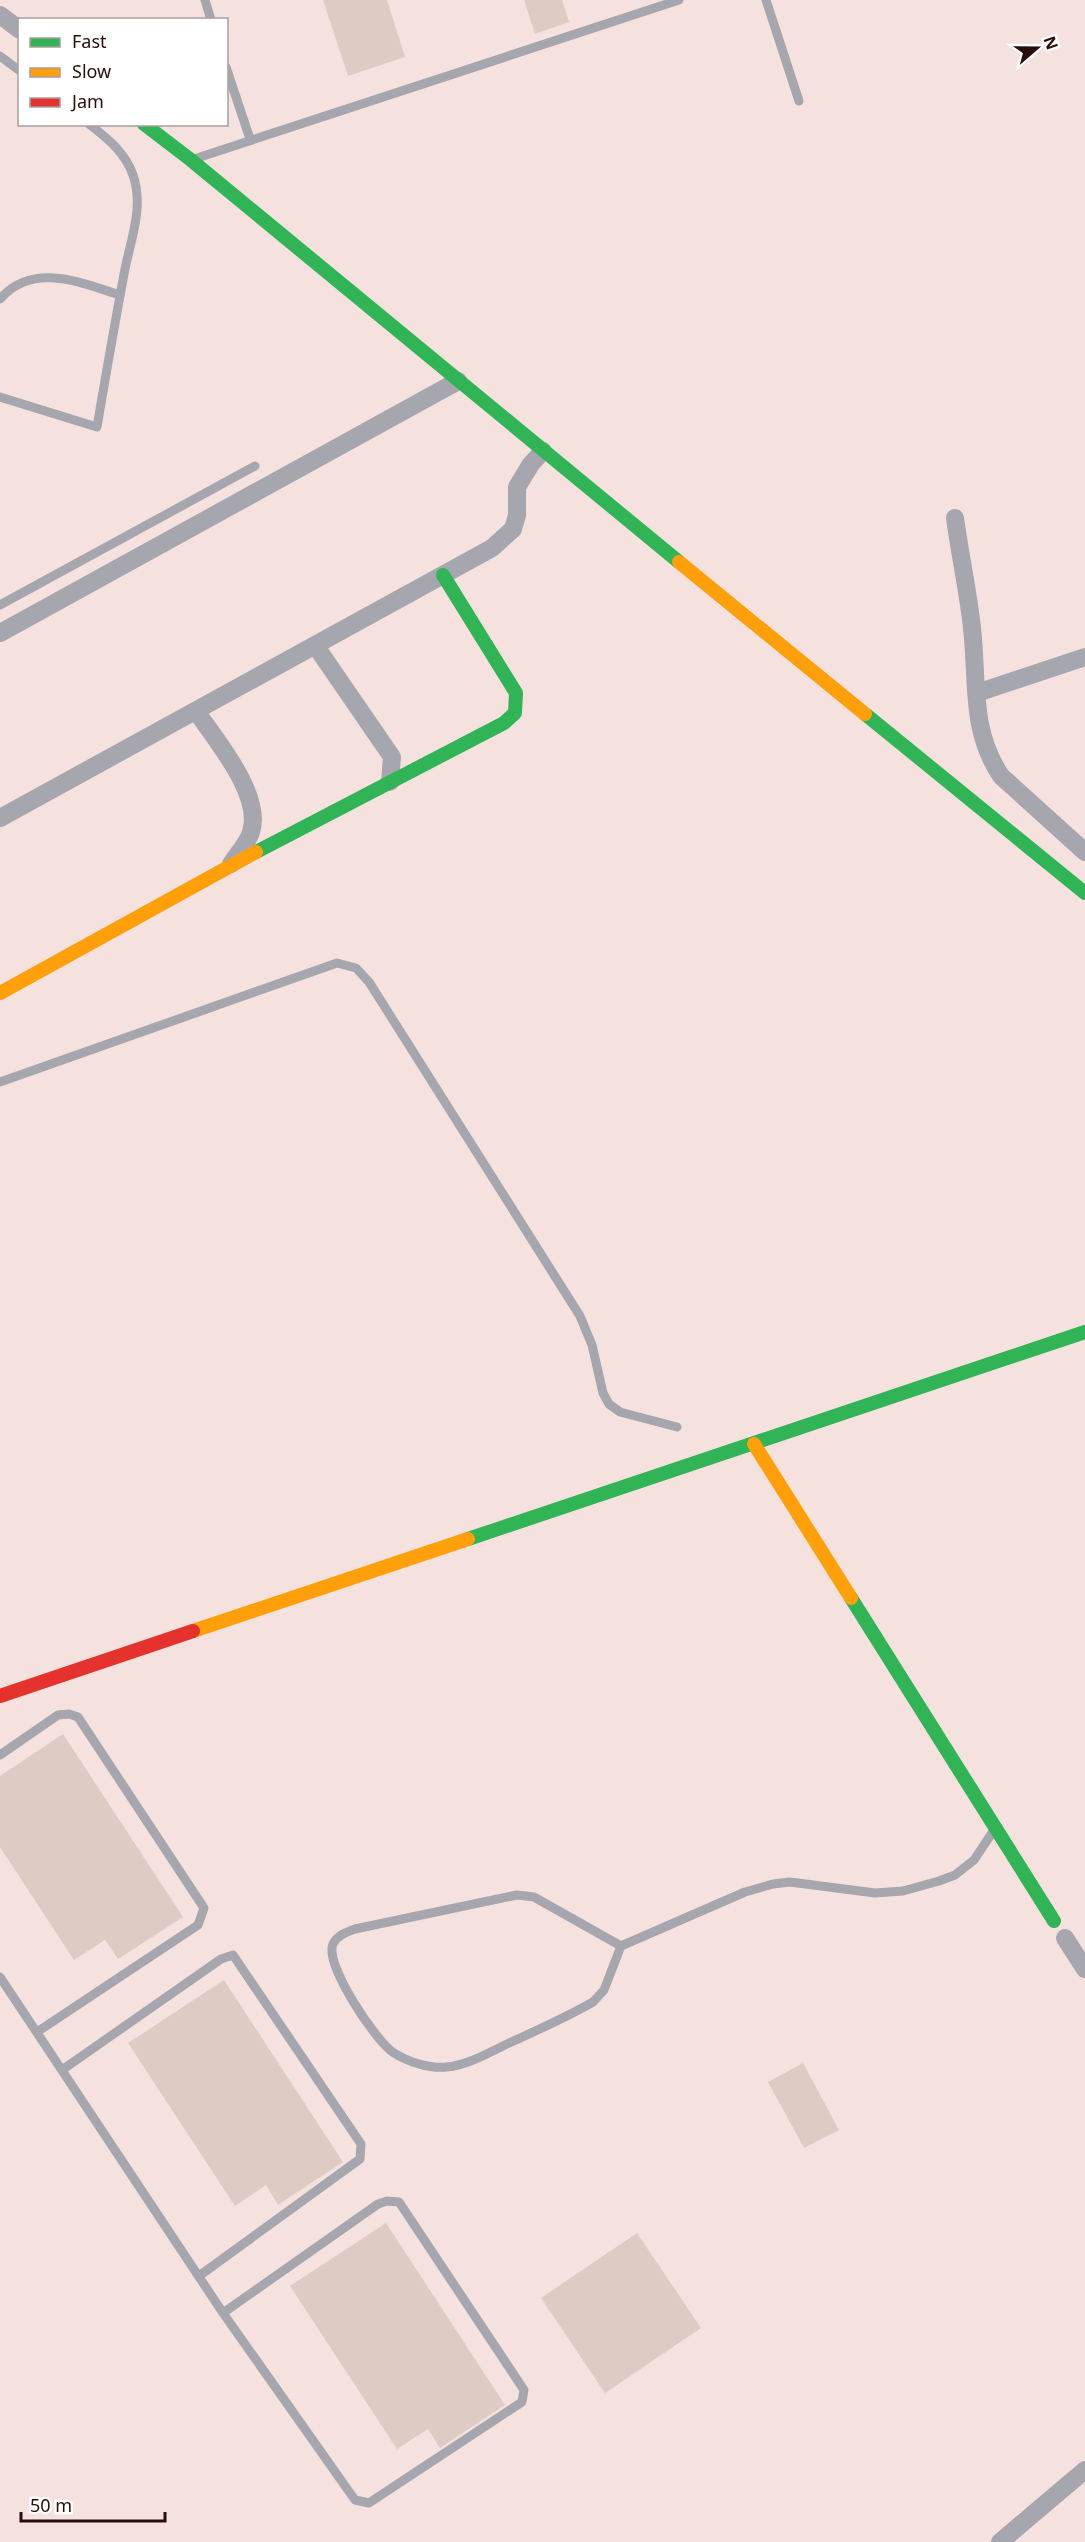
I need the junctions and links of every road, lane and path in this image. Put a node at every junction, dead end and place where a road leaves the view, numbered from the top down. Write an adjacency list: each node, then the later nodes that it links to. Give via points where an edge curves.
1 (205, 0): 5 (lane)
2 (679, 0): 13 (lane)
3 (766, 0): 10 (lane)
4 (0, 15): 6 (street)
5 (210, 18)
6 (18, 28)
7 (0, 56): 8 (lane)
8 (18, 70)
9 (228, 73): 13 (lane)
10 (799, 101)
11 (92, 126): 15 (lane, via 125,158 134,176 138,199)
12 (147, 126): 14 (street)
13 (250, 139): 14 (lane)
14 (191, 160): 17 (street)
15 (120, 295): 16 (lane, via 46,276 25,281); 18 (lane, via 97,427)
16 (0, 299)
17 (458, 381): 19 (street); 24 (street)
18 (0, 397)
19 (543, 451): 22 (street, via 517,487 513,529 492,548); 33 (street)
20 (255, 466): 23 (lane)
21 (955, 518): 27 (street, via 970,610)
22 (442, 575): 25 (street); 29 (street, via 516,693 515,712 504,723)
23 (0, 605)
24 (0, 633)
25 (315, 645): 28 (street); 29 (street, via 392,758)
26 (1085, 657): 27 (street)
27 (977, 693): 31 (street, via 981,738 991,762 1001,776)
28 (196, 711): 30 (street); 32 (street, via 240,775 253,810 251,832)
29 (390, 782): 32 (street)
30 (0, 818)
31 (1085, 852)
32 (230, 866): 34 (street)
33 (1085, 893)
34 (0, 993)
35 (0, 1082): 37 (lane, via 337,963 356,968 369,982 580,1316 609,1404 620,1412)
36 (1085, 1332): 38 (street)
37 (677, 1427)
38 (754, 1444): 39 (street); 41 (street)
39 (0, 1696)
40 (0, 1755): 47 (lane, via 58,1715 78,1717 204,1908 198,1925)
41 (996, 1828): 42 (street); 44 (lane, via 974,1860 955,1875 939,1881 875,1893 790,1882 773,1884)
42 (1054, 1921)
43 (1065, 1938): 45 (street)
44 (621, 1946): 44 (lane, via 534,1897 517,1895 355,1929 333,1943 332,1954 339,1976 377,2036 392,2052 411,2062 445,2068 469,2062 593,2001 604,1990)
45 (1085, 1969)
46 (0, 1977): 47 (lane)
47 (37, 2032): 48 (lane)
48 (62, 2070): 49 (lane); 49 (lane, via 221,1959 233,1955 361,2144 360,2159)
49 (199, 2276): 50 (lane)
50 (223, 2313): 50 (lane, via 355,2500 362,2502 379,2497 522,2402 524,2396 524,2390 399,2202 378,2204)
51 (1085, 2470): 52 (street)
52 (1000, 2542)

